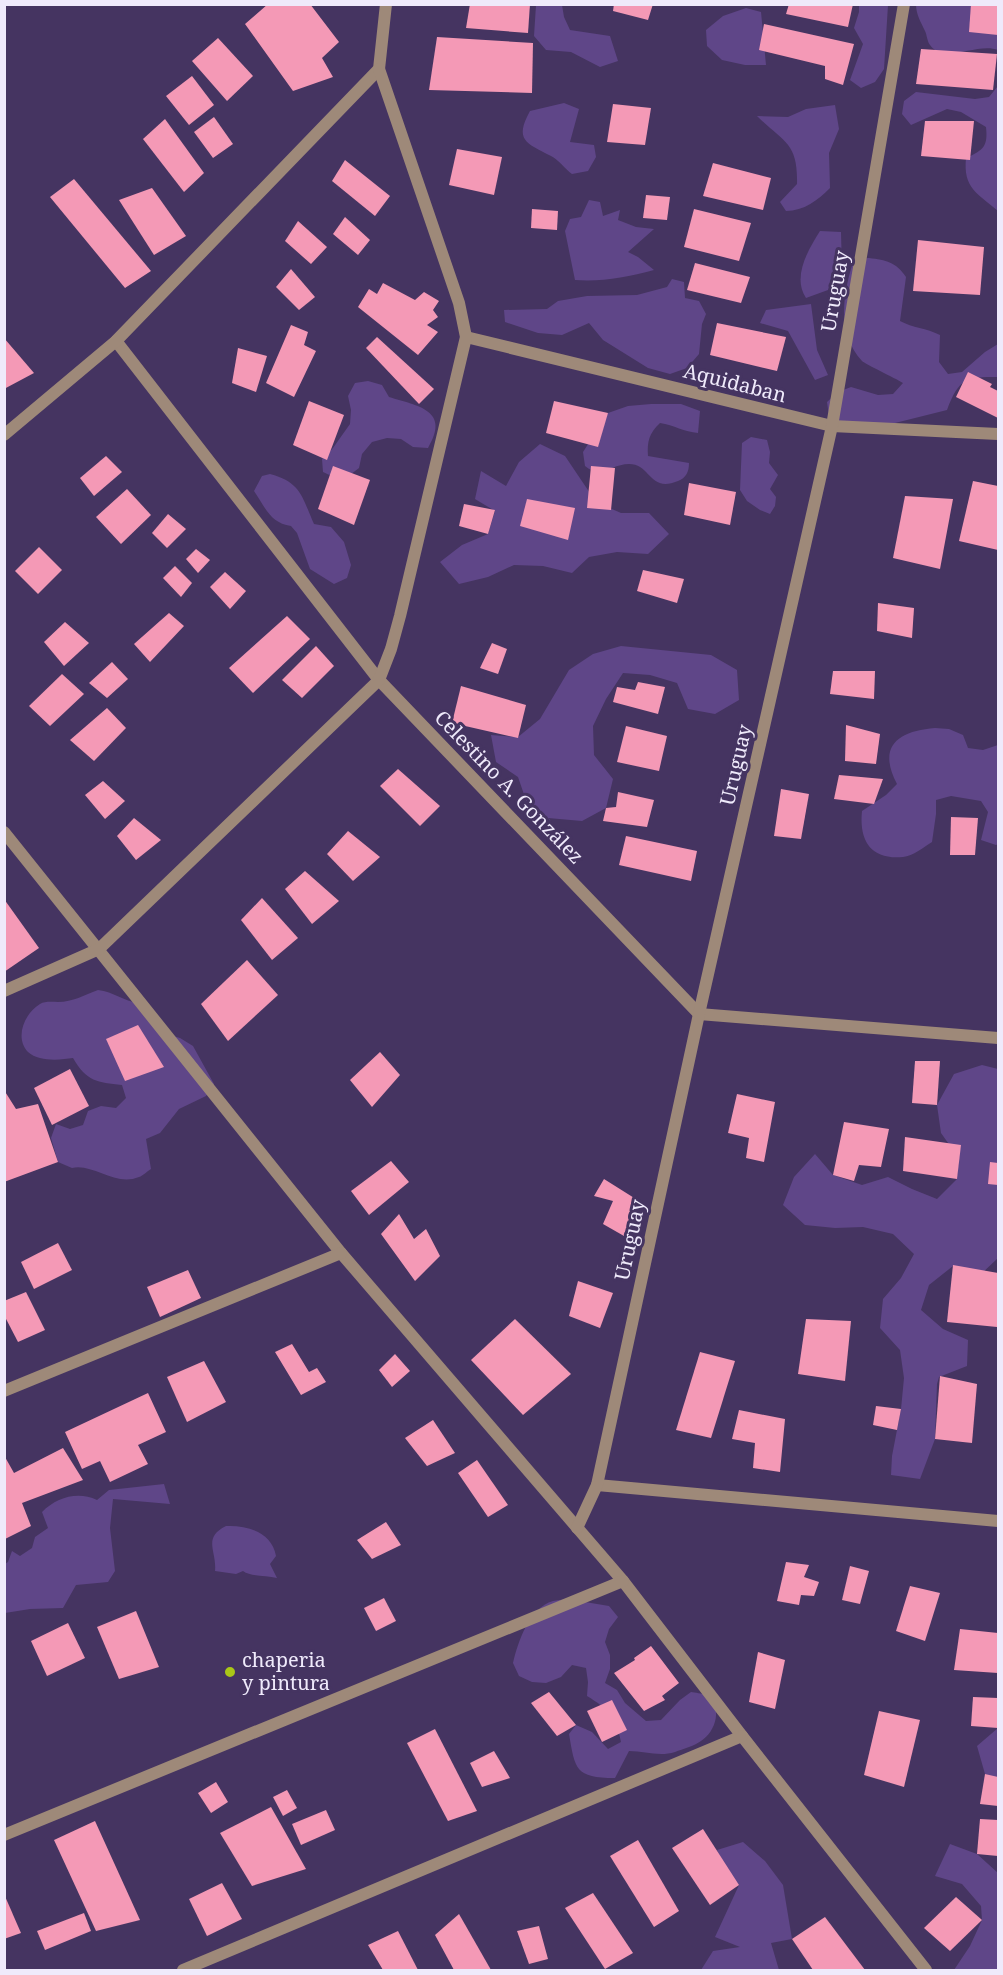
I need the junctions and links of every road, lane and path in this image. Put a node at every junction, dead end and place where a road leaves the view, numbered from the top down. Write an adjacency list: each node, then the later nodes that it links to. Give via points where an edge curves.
1 (386, 4): 3 (street)
2 (904, 4): 6 (street, Uruguay)
3 (379, 69): 4 (street, via 459,303); 5 (street)
4 (466, 337): 6 (street, Aquidaban); 9 (street, via 400,616)
5 (117, 341): 8 (street); 9 (street, Celestino A. González)
6 (832, 426): 7 (street, Aquidaban); 13 (street, Uruguay)
7 (999, 434)
8 (4, 435)
9 (379, 680): 11 (street); 13 (street, Celestino A. González)
10 (4, 832): 11 (street)
11 (99, 949): 12 (street); 15 (street)
12 (4, 990)
13 (699, 1014): 14 (street); 17 (street, Uruguay)
14 (999, 1038)
15 (341, 1252): 16 (street); 19 (street)
16 (4, 1391)
17 (597, 1485): 18 (street); 19 (street, Uruguay)
18 (999, 1521)
19 (578, 1528): 20 (street)
20 (623, 1581): 21 (street); 22 (street)
21 (742, 1736): 23 (street); 24 (street)
22 (4, 1835)
23 (183, 1971)
24 (926, 1971)

